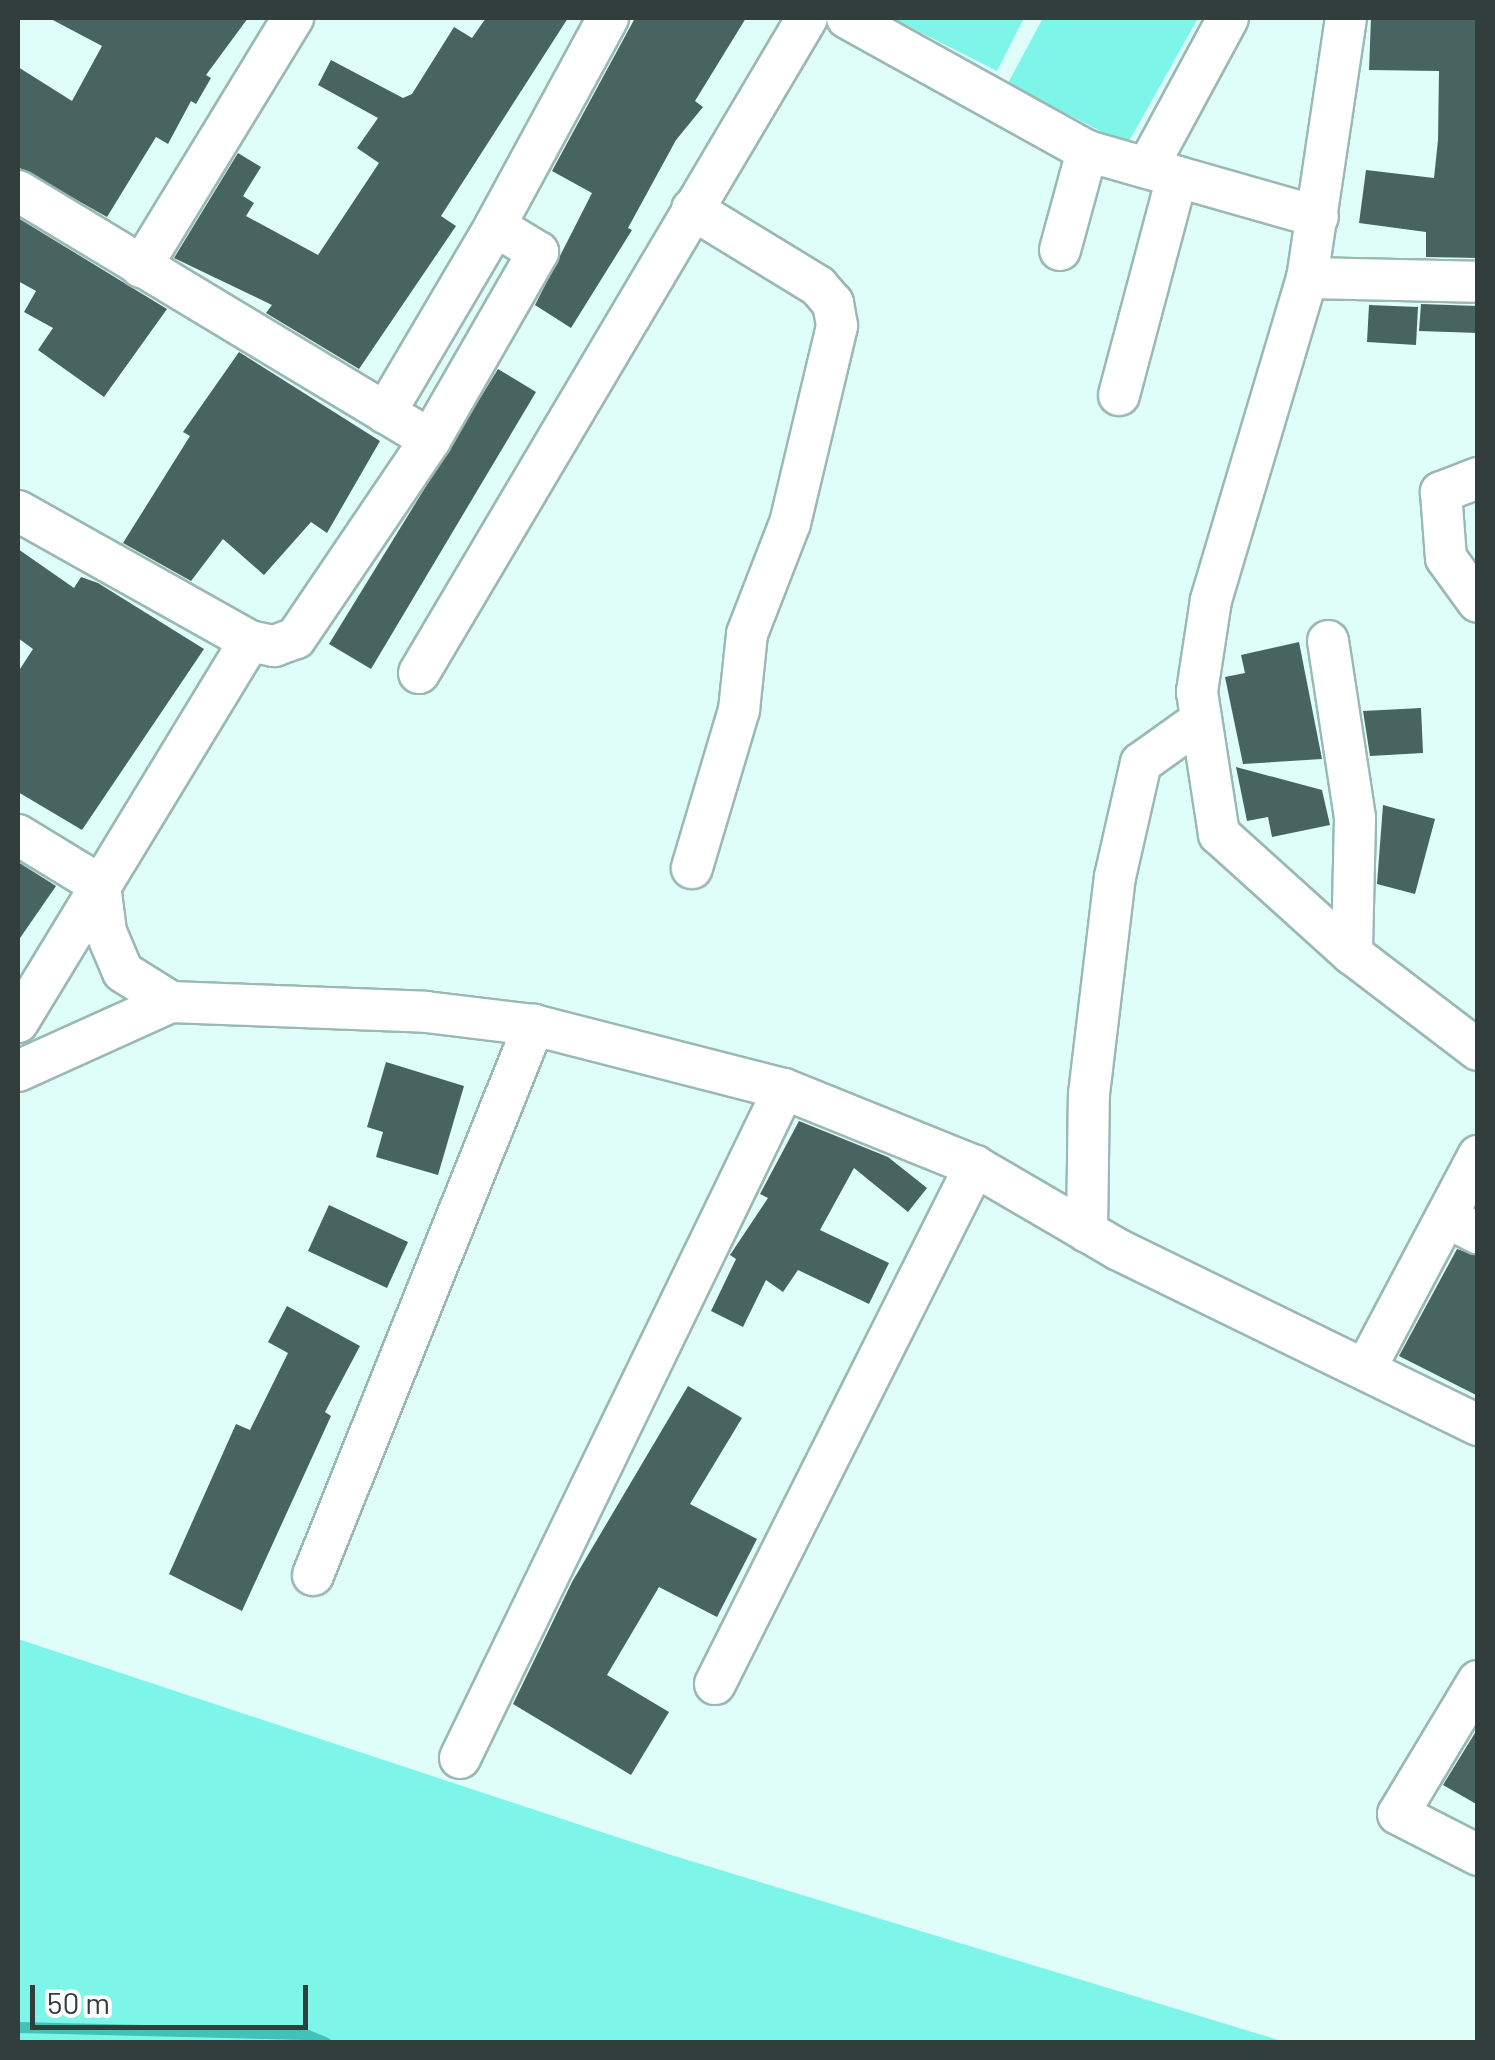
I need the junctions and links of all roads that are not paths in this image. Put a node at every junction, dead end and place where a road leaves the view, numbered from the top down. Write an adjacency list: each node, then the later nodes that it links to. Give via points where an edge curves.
1 (293, 18): 14 (street)
2 (608, 18): 12 (street)
3 (806, 18): 10 (street)
4 (846, 18): 7 (street)
5 (1228, 18): 8 (street)
6 (1346, 18): 11 (street)
7 (1088, 151): 8 (street); 13 (street)
8 (1162, 173): 11 (street); 17 (street)
9 (18, 190): 14 (street)
10 (692, 208): 25 (street); 28 (street, via 818,286 833,303 838,326 790,523 747,634 740,710)
11 (1318, 217): 15 (street)
12 (496, 226): 18 (street); 19 (street, via 538,252)
13 (1060, 250)
14 (141, 268): 18 (street)
15 (1307, 278): 16 (street); 26 (street, via 1211,600 1197,692)
16 (1478, 282)
17 (1119, 395)
18 (384, 414): 19 (street)
19 (430, 440): 23 (street, via 296,638 274,646)
20 (1478, 478): 22 (street, via 1441,492 1446,558)
21 (18, 511): 23 (street)
22 (1478, 602)
23 (250, 641): 29 (street)
24 (1328, 641): 30 (street, via 1355,818)
25 (419, 674)
26 (1201, 720): 30 (street, via 1219,834); 40 (street, via 1142,764 1116,877 1089,1094)
27 (18, 835): 29 (street)
28 (692, 868)
29 (100, 885): 31 (street, via 106,932 123,972); 32 (street)
30 (1352, 954): 34 (street)
31 (171, 1002): 33 (street, via 426,1012); 35 (street)
32 (18, 1018)
33 (534, 1025): 36 (street); 43 (street)
34 (1478, 1050)
35 (18, 1071)
36 (784, 1090): 38 (street); 46 (street)
37 (1478, 1156): 39 (street)
38 (975, 1166): 40 (street); 45 (street)
39 (1462, 1225): 41 (street)
40 (1088, 1232): 41 (street)
41 (1367, 1366): 42 (street)
42 (1478, 1425)
43 (313, 1575)
44 (1478, 1681): 47 (street, via 1398,1814)
45 (714, 1684)
46 (460, 1758)
47 (1478, 1855)

